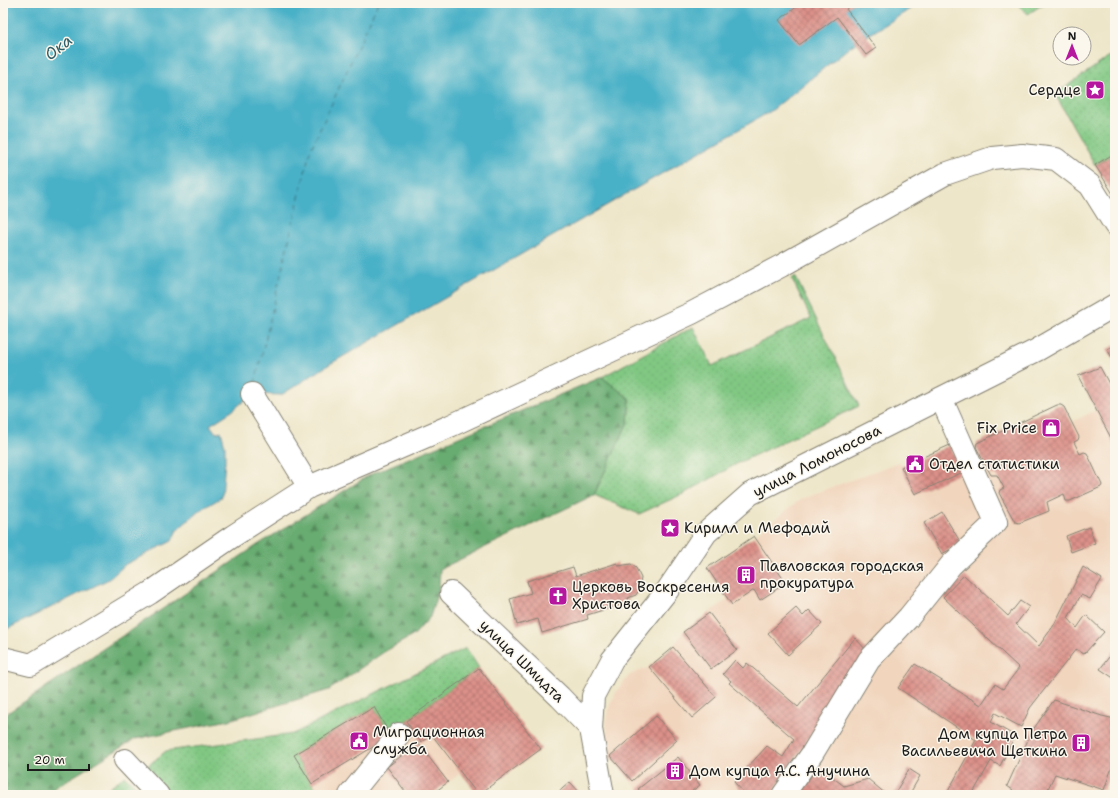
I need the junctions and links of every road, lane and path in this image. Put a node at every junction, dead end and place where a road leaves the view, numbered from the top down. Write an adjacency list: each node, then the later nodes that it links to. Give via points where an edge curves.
1 (1115, 225): 5 (street, via 1090,185 1056,159 1022,155 992,158 945,174 782,266 692,313 450,426)
2 (1115, 305): 4 (street, улица Ломоносова, via 1037,350)
3 (252, 394): 5 (street)
4 (941, 398): 8 (street, улица Ломоносова, via 750,494 706,533 666,591 612,660 593,696); 14 (street, via 996,522 951,565 909,617 869,660 812,754)
5 (309, 487): 7 (street, via 150,593 31,665)
6 (451, 593): 8 (street, улица Шмидта)
7 (7, 659)
8 (591, 729): 13 (street, улица Ломоносова)
9 (399, 734): 12 (street)
10 (125, 760): 11 (street)
11 (158, 795)
12 (350, 795)
13 (603, 795)
14 (783, 795)

